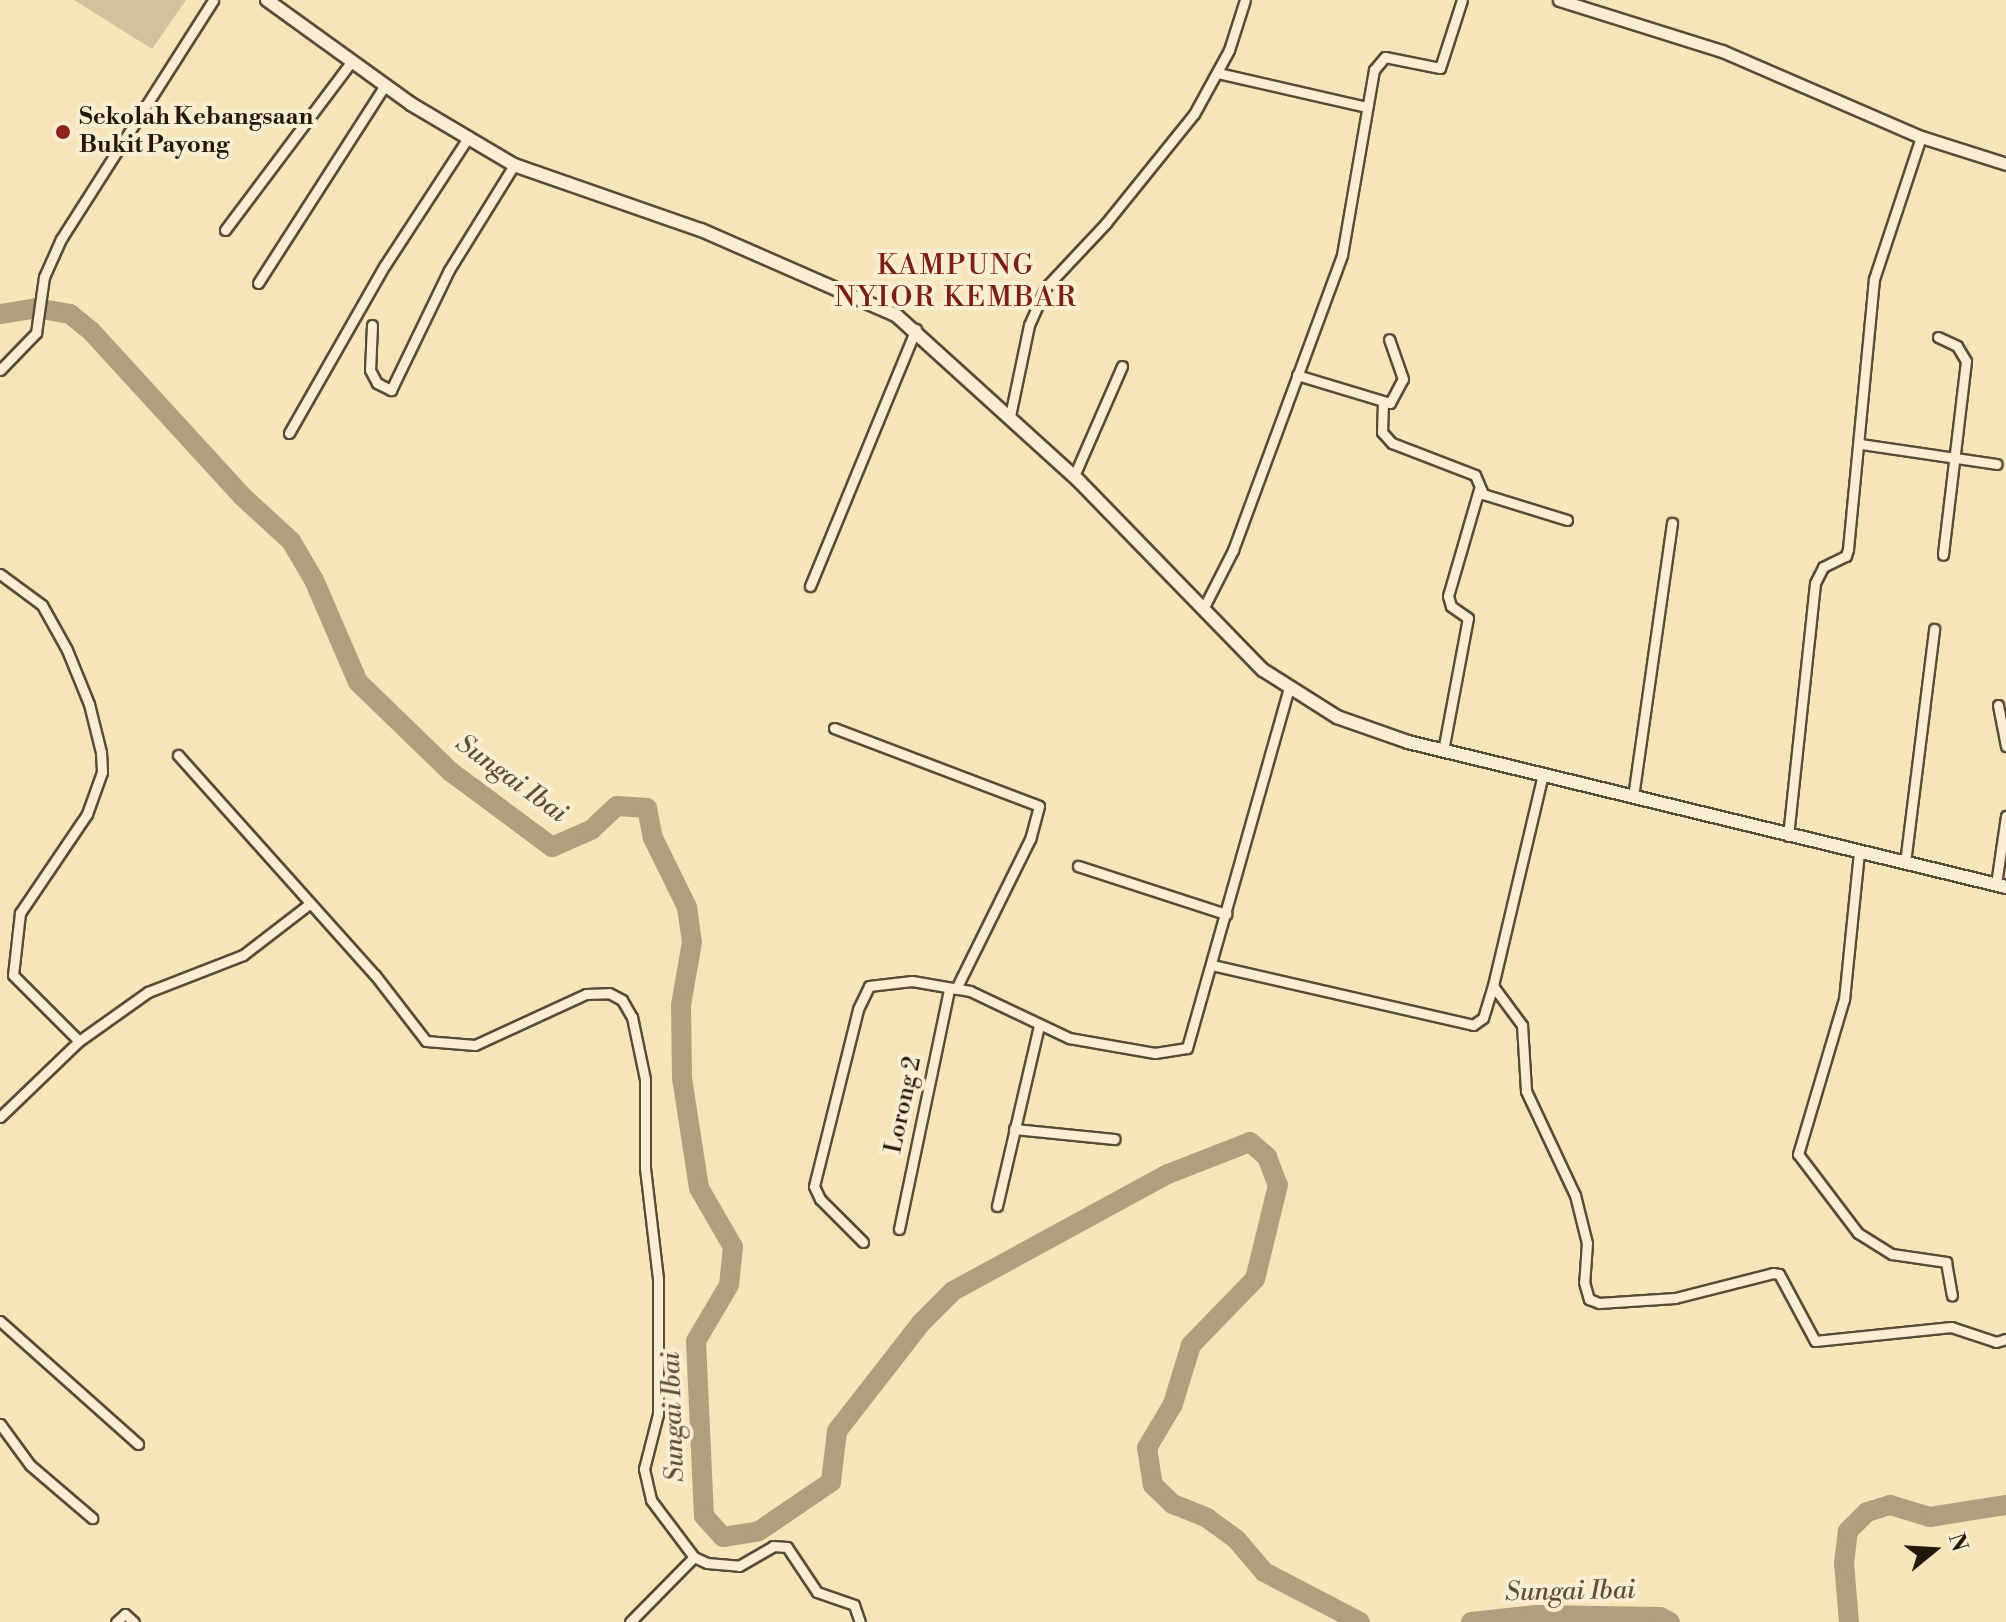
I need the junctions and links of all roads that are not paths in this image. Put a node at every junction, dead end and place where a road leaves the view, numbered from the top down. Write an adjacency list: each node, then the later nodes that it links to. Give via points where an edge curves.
1 (213, 0): 21 (street, via 61,239 43,288 38,327)
2 (267, 0): 6 (main road)
3 (1245, 0): 7 (street)
4 (1462, 0): 9 (street, via 1440,68 1382,58)
5 (1559, 0): 10 (street, via 1722,51)
6 (352, 61): 8 (main road); 14 (street)
7 (1218, 73): 9 (street); 24 (street, via 1181,132 1046,287 1029,325)
8 (385, 85): 11 (main road); 15 (street)
9 (1367, 107): 22 (street, via 1345,247)
10 (1921, 137): 12 (street); 26 (street, via 1876,268)
11 (467, 139): 13 (main road); 25 (street, via 385,265)
12 (2006, 164)
13 (514, 165): 16 (street, via 449,270 391,390 377,383 370,370); 17 (main road, via 701,230 844,290)
14 (225, 230)
15 (258, 283)
16 (372, 325)
17 (916, 329): 24 (main road); 35 (street)
18 (1938, 337): 27 (street, via 1957,346 1966,361)
19 (1389, 339): 23 (street, via 1403,379 1396,398)
20 (1122, 366): 29 (street)
21 (0, 370)
22 (1297, 375): 23 (street); 36 (street, via 1233,550)
23 (1383, 403): 30 (street, via 1385,438 1475,475)
24 (1010, 416): 29 (main road)
25 (289, 433)
26 (1861, 444): 27 (street); 47 (street, via 1846,556 1823,567 1815,583)
27 (1955, 458): 28 (street); 33 (street)
28 (1997, 464)
29 (1074, 476): 36 (main road)
30 (1479, 489): 31 (street); 42 (street, via 1448,596 1451,606 1468,618)
31 (1567, 520)
32 (1672, 523): 45 (street)
33 (1943, 555)
34 (0, 574): 58 (street, via 42,605 89,704 101,752 102,772 87,814 20,913 13,975)
35 (810, 586)
36 (1203, 609): 38 (main road)
37 (1934, 629): 49 (street)
38 (1288, 690): 42 (main road, via 1351,723); 53 (street)
39 (1998, 705): 41 (street)
40 (834, 728): 56 (street, Lorong 2, via 1039,806 1030,839)
41 (2006, 746)
42 (1443, 751): 44 (main road)
43 (178, 755): 52 (street)
44 (1543, 774): 45 (main road); 55 (street)
45 (1633, 797): 47 (main road)
46 (2006, 816): 51 (street)
47 (1788, 836): 48 (main road)
48 (1859, 852): 49 (main road); 65 (street, via 1844,999 1798,1154 1858,1233 1892,1254 1946,1262)
49 (1905, 863): 51 (main road)
50 (1078, 866): 53 (street)
51 (2001, 886)
52 (308, 905): 58 (street, via 243,955 148,992); 71 (street, via 375,975 426,1041 470,1046 586,994 609,993 622,1000 632,1017 645,1079 645,1168 658,1293 658,1414 644,1469 659,1514)
53 (1226, 914): 54 (street)
54 (1212, 965): 55 (street, via 1473,1025 1483,1018); 57 (street, via 1194,1039 1177,1053 1095,1045)
55 (1493, 986): 67 (street, via 1522,1025 1523,1078 1575,1195 1587,1243 1584,1292 1593,1302 1675,1298 1773,1273 1779,1274 1815,1341 1951,1327 1996,1342)
56 (953, 990): 57 (street, via 1019,1011); 63 (street, Lorong 2); 64 (street, via 889,980 876,982 862,995 814,1186 817,1197)
57 (1039, 1025): 60 (street)
58 (79, 1041): 59 (street)
59 (0, 1117)
60 (1014, 1129): 61 (street); 62 (street)
61 (1115, 1139)
62 (997, 1206)
63 (899, 1229)
64 (863, 1242)
65 (1952, 1295)
66 (0, 1321): 69 (street)
67 (2006, 1339)
68 (0, 1424): 70 (street, via 30,1465)
69 (138, 1444)
70 (92, 1518)
71 (694, 1557): 74 (street); 75 (street, via 739,1566 773,1546 787,1547 817,1592 854,1605)
72 (116, 1622): 73 (street, via 125,1614)
73 (134, 1622)
74 (630, 1622)
75 (860, 1622)

